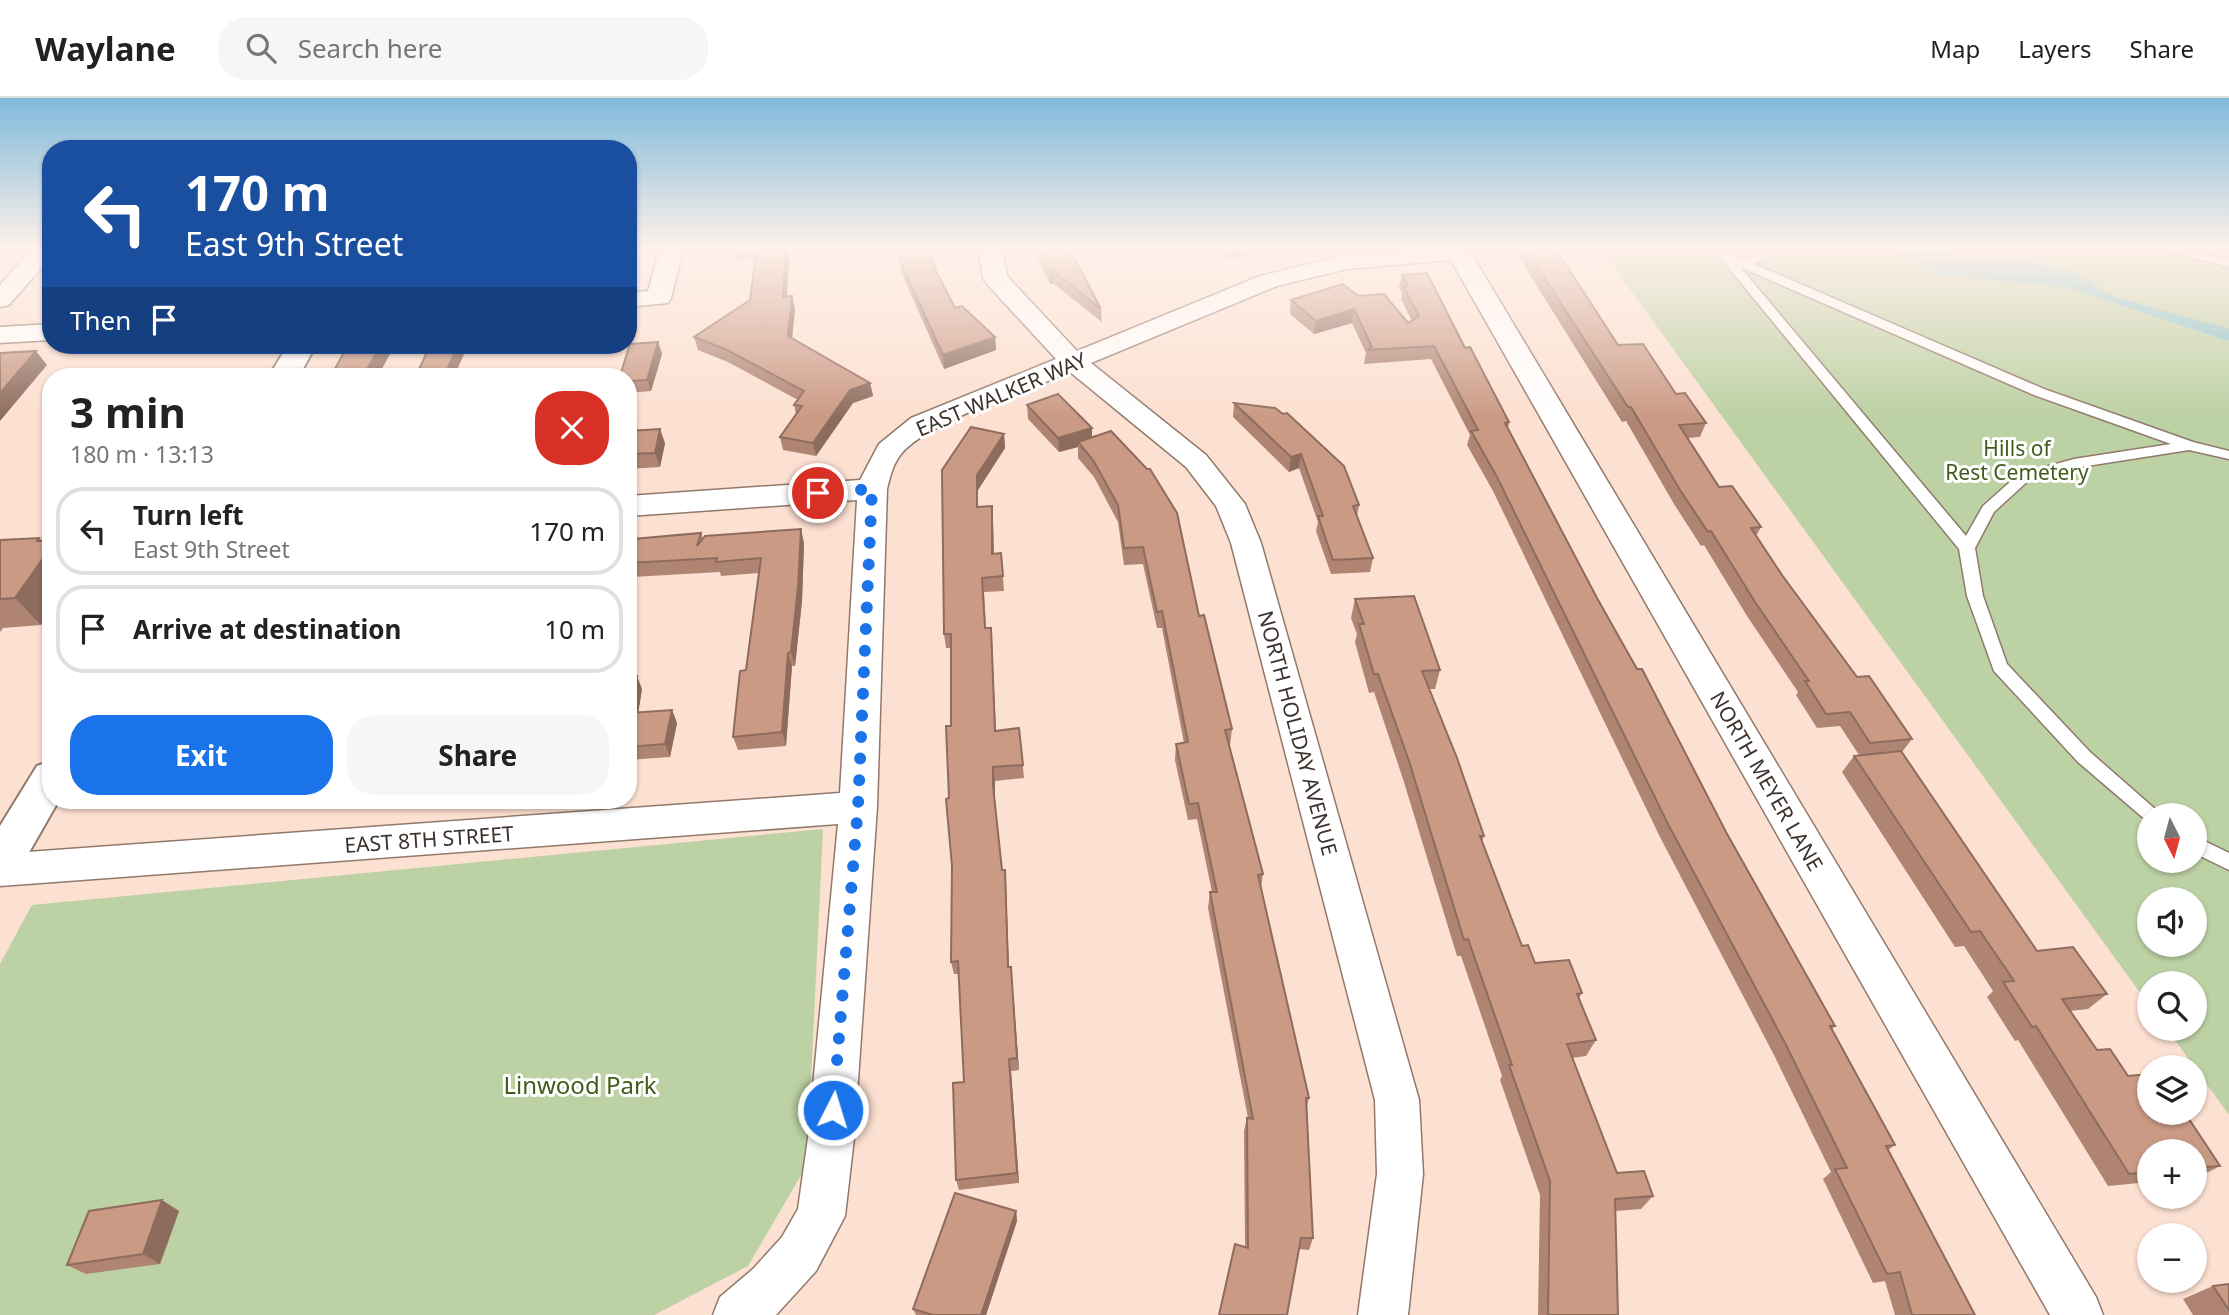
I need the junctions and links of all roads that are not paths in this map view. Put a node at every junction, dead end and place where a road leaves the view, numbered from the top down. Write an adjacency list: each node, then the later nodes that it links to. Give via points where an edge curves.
1 (1020, 305): 8 (street, NORTH HOLIDAY AVENUE)
2 (1211, 305): 8 (street, EAST WALKER WAY)
3 (1489, 305): 23 (street, NORTH MEYER LANE)
4 (1766, 305): 13 (lane)
5 (1839, 305): 9 (lane, via 2039,392)
6 (42, 333): 7 (street)
7 (0, 335)
8 (1073, 362): 11 (street, EAST WALKER WAY, via 921,424 879,462); 22 (street, NORTH HOLIDAY AVENUE, via 1196,461 1230,505 1245,543 1397,1100 1400,1174)
9 (2189, 446): 10 (lane); 13 (lane, via 2074,464 2024,477 1987,509)
10 (2229, 455)
11 (872, 489): 12 (street); 16 (street, EAST WALKER WAY)
12 (637, 505)
13 (1967, 548): 15 (lane, via 1975,596 2000,667 2084,757)
14 (42, 792): 19 (main road)
15 (2139, 803)
16 (858, 807): 20 (street, EAST 8TH STREET); 21 (street, EAST WALKER WAY, via 821,1216 799,1254 771,1287)
17 (2207, 851): 18 (lane)
18 (2229, 862)
19 (0, 864)
20 (0, 870)
21 (738, 1315)
22 (1384, 1315)
23 (2078, 1315)

